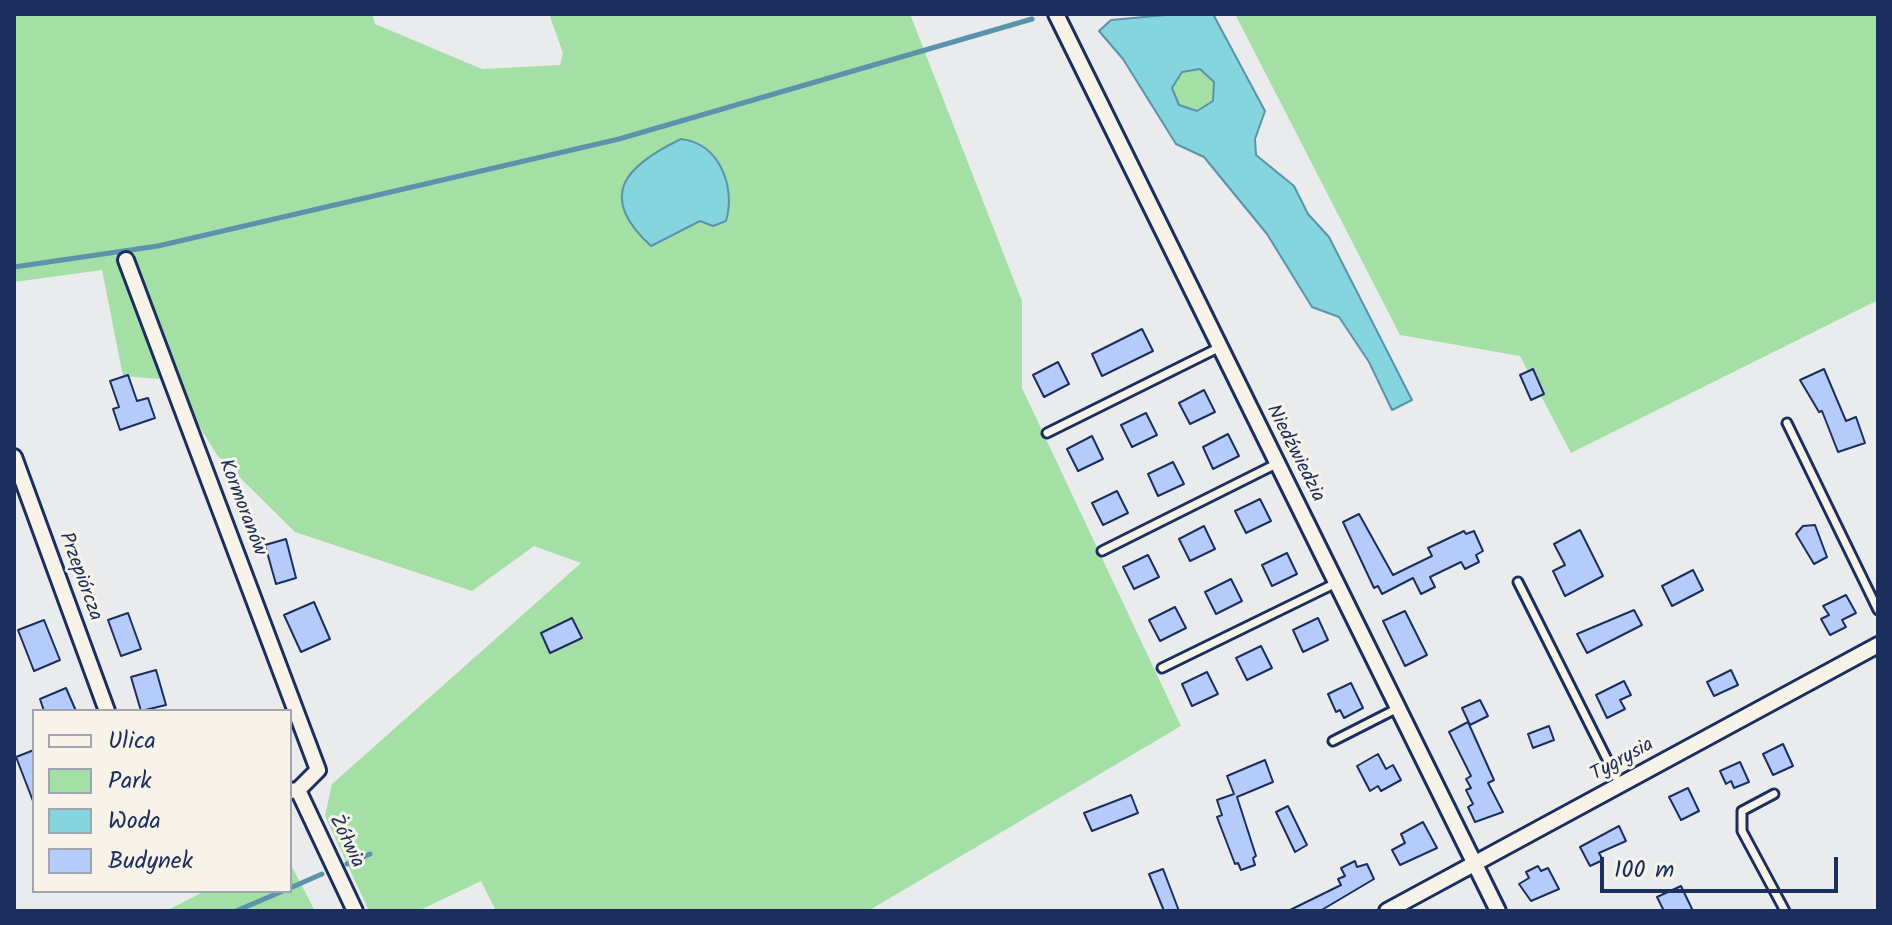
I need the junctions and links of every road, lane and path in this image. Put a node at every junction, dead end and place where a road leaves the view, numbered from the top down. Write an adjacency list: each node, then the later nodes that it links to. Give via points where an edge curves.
1 (1056, 14): 3 (street, Niedźwiedzia)
2 (126, 260): 18 (street, Kormoranów, via 318,770)
3 (1218, 348): 5 (lane); 7 (street, Niedźwiedzia)
4 (1787, 423): 11 (lane)
5 (1047, 433)
6 (14, 457): 15 (street, Przepiórcza)
7 (1276, 464): 8 (lane); 10 (street, Niedźwiedzia)
8 (1102, 551)
9 (1518, 582): 17 (lane)
10 (1336, 583): 13 (lane); 14 (street, Niedźwiedzia)
11 (1878, 610)
12 (1878, 645): 17 (street, Tygrysia)
13 (1162, 668)
14 (1398, 708): 16 (lane); 20 (street, Niedźwiedzia)
15 (106, 709)
16 (1333, 741)
17 (1620, 785): 20 (street, Tygrysia)
18 (294, 791): 21 (street, Żółwia)
19 (1774, 794): 24 (lane, via 1742,811 1742,831)
20 (1475, 864): 22 (street, Tygrysia); 23 (street, Niedźwiedzia)
21 (355, 911)
22 (1387, 911)
23 (1498, 911)
24 (1785, 911)

